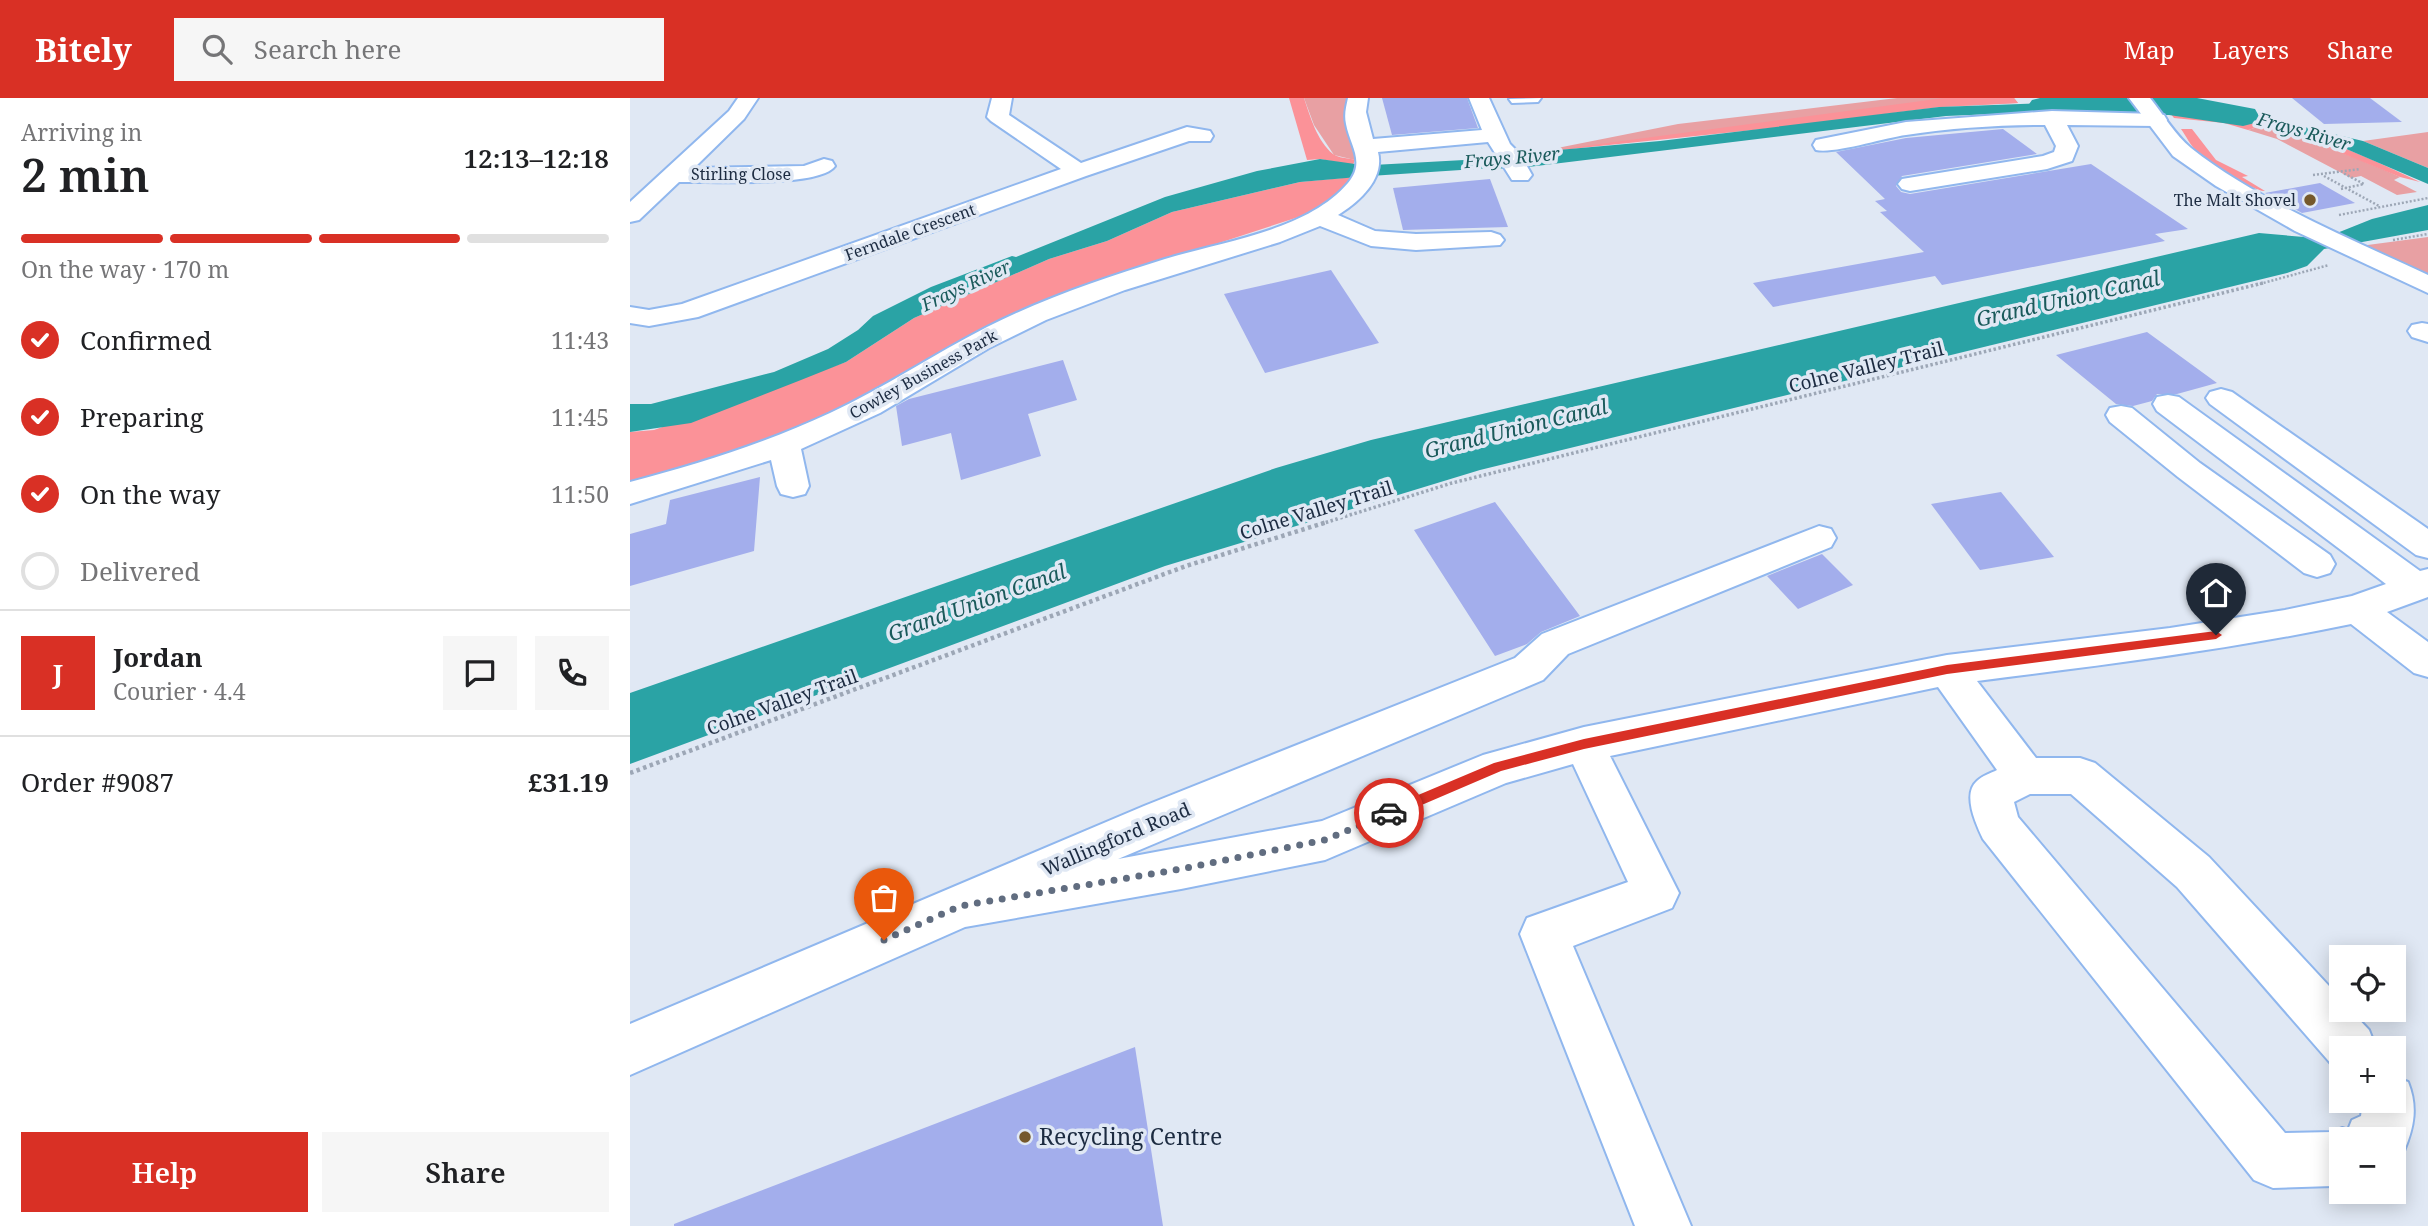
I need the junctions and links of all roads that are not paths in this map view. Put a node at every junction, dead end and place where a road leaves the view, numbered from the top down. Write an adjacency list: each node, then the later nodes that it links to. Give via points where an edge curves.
1 (748, 98): 13 (street)
2 (1002, 98): 11 (street, via 998,117)
3 (1358, 98): 10 (street, via 1354,124)
4 (1479, 98): 8 (street)
5 (2148, 110): 6 (street); 19 (street, via 2181,151 2199,165 2304,226)
6 (2052, 117): 9 (street, via 1919,127); 15 (street, via 2067,146 2064,156)
7 (1192, 132): 11 (street, Ferndale Crescent)
8 (1495, 135): 10 (street); 14 (street)
9 (1824, 145)
10 (1367, 162): 17 (street, Cowley Business Park, via 1344,200)
11 (1078, 172): 21 (street, Ferndale Crescent, via 688,311 649,318)
12 (814, 173): 13 (street, Stirling Close)
13 (674, 174): 16 (street)
14 (1520, 175)
15 (1910, 184)
16 (630, 215)
17 (1320, 217): 18 (street, via 1371,239); 20 (street, Cowley Business Park, via 1186,275)
18 (1491, 240)
19 (2428, 285)
20 (1065, 302): 22 (street); 27 (street, Cowley Business Park, via 965,348 869,407)
21 (630, 315)
22 (1084, 327)
23 (2221, 398): 26 (street)
24 (2168, 404): 28 (street)
25 (2121, 415): 29 (street)
26 (2277, 439): 28 (street); 33 (street)
27 (784, 444): 30 (street); 31 (street, Cowley Business Park, via 687,479)
28 (2236, 453): 29 (street); 35 (street)
29 (2177, 474): 34 (street)
30 (793, 486)
31 (630, 493)
32 (1819, 538): 41 (street, Wallingford Road, via 1555,643 1529,669)
33 (2428, 546)
34 (2317, 564)
35 (2422, 585): 36 (street)
36 (2357, 609): 37 (street); 38 (street, via 2170,642)
37 (2428, 662)
38 (1947, 670): 39 (street); 40 (street)
39 (1584, 744): 41 (street, via 1499,767 1325,840); 45 (street, via 1656,893 1544,934)
40 (2025, 776): 42 (street, via 2080,776 2193,872); 44 (street, via 1992,794 1997,825 2273,1161)
41 (960, 906): 43 (street, Wallingford Road)
42 (2340, 1036)
43 (630, 1050)
44 (2329, 1159)
45 (1664, 1226)

